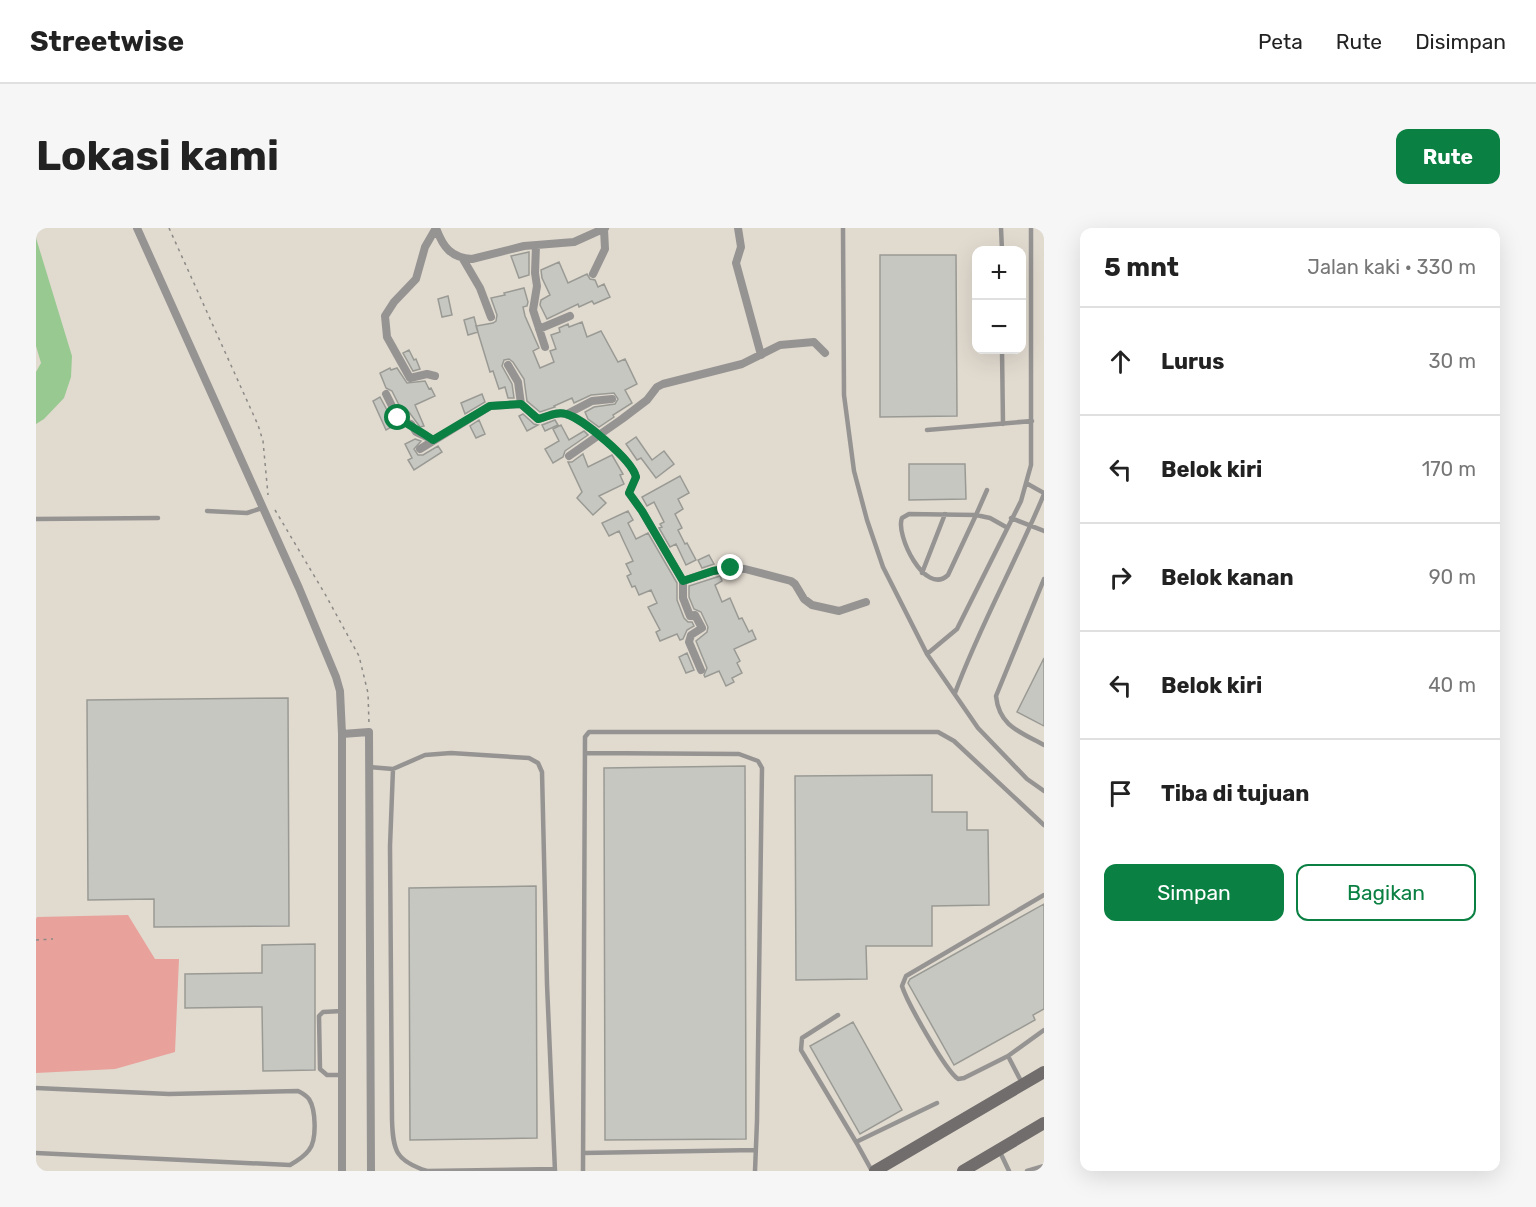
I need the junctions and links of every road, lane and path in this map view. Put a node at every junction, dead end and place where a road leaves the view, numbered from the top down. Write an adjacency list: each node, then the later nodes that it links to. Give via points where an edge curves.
1 (137, 228): 40 (street)
2 (169, 228): 38 (path, via 258,425)
3 (436, 228): 11 (street, via 449,253); 21 (street, via 422,255 416,279 388,308 385,324 389,342 410,378)
4 (605, 228): 9 (street, via 574,242); 12 (street, via 605,249)
5 (738, 228): 19 (street, via 741,247 736,263)
6 (843, 228): 54 (lane, via 844,395 854,471 883,567)
7 (1001, 228): 10 (lane)
8 (1031, 228): 28 (lane)
9 (536, 246): 11 (street); 15 (street, via 533,310)
10 (1002, 246)
11 (464, 259): 14 (street)
12 (593, 274)
13 (570, 316): 15 (street)
14 (491, 317)
15 (539, 329): 16 (street)
16 (545, 347)
17 (825, 353): 19 (street, via 814,342 780,345)
18 (1002, 354): 29 (lane)
19 (761, 355): 31 (street, via 742,364 657,387 647,400)
20 (508, 365): 24 (street, via 518,382)
21 (435, 376)
22 (386, 394): 32 (street, via 399,420)
23 (612, 399): 25 (street)
24 (521, 404): 26 (street, via 538,419); 32 (street, via 490,406)
25 (581, 406): 26 (street); 27 (street)
26 (567, 414): 27 (street)
27 (577, 419): 31 (street)
28 (1032, 421): 29 (lane); 35 (lane, via 1031,465)
29 (1003, 424): 30 (lane)
30 (927, 430)
31 (598, 436): 34 (street); 52 (street, via 633,469 636,477 629,493)
32 (433, 440): 33 (street)
33 (420, 449)
34 (569, 456)
35 (1026, 483): 37 (lane); 45 (lane)
36 (987, 490): 43 (lane)
37 (1044, 494): 47 (lane)
38 (269, 499)
39 (273, 506): 57 (path, via 359,656 368,693)
40 (262, 508): 41 (lane, via 247,513); 58 (street, via 336,677)
41 (207, 511)
42 (945, 514): 43 (lane); 50 (lane); 50 (lane, via 909,514 900,523)
43 (976, 515): 48 (lane); 50 (lane, via 948,575 935,580)
44 (158, 518): 46 (lane)
45 (1011, 518): 47 (lane); 48 (lane)
46 (36, 519)
47 (1031, 525): 49 (lane); 56 (lane, via 972,648)
48 (1006, 527): 54 (lane, via 957,629)
49 (1044, 531)
50 (922, 573)
51 (1044, 579): 59 (lane, via 996,696 1008,725)
52 (683, 581): 53 (street, via 719,570 745,569 791,581 812,604 839,611); 55 (street, via 687,610 702,628 691,634 689,642)
53 (866, 602)
54 (927, 654): 56 (lane)
55 (701, 670)
56 (955, 693): 63 (lane, via 978,728 1027,779)
57 (369, 732): 58 (street); 61 (street)
58 (342, 734): 68 (street)
59 (1044, 745)
60 (586, 753): 64 (lane, via 585,737 593,731 938,732 954,741); 80 (lane, via 739,754 758,761 762,768); 82 (lane)
61 (369, 767): 62 (lane); 86 (street)
62 (393, 769): 84 (lane, via 390,846 395,1149 410,1166 427,1171); 84 (lane, via 425,755 451,753 529,758 538,763 542,772)
63 (1044, 791)
64 (1044, 825)
65 (1044, 895): 71 (lane, via 902,981 903,992 954,1077 964,1078)
66 (36, 939): 67 (path)
67 (53, 939)
68 (342, 1011): 73 (street); 73 (lane, via 323,1011 319,1016 320,1069 327,1075)
69 (838, 1014): 78 (lane, via 802,1038 801,1050)
70 (1044, 1030): 71 (lane)
71 (1008, 1056): 74 (lane)
72 (1044, 1072): 74 (main road)
73 (342, 1075): 85 (street)
74 (1023, 1084): 89 (main road)
75 (36, 1088): 81 (lane, via 169,1094 298,1090 308,1097 315,1124 311,1148 290,1165)
76 (937, 1102): 78 (lane)
77 (1044, 1123): 79 (main road)
78 (856, 1142): 89 (lane)
79 (999, 1149): 90 (main road); 91 (lane)
80 (755, 1150): 82 (lane); 88 (lane)
81 (36, 1153)
82 (583, 1153): 87 (lane)
83 (1044, 1166): 92 (lane)
84 (555, 1170)
85 (342, 1171)
86 (371, 1171)
87 (583, 1171)
88 (755, 1171)
89 (874, 1171)
90 (963, 1171)
91 (1009, 1171)
92 (1027, 1171)

